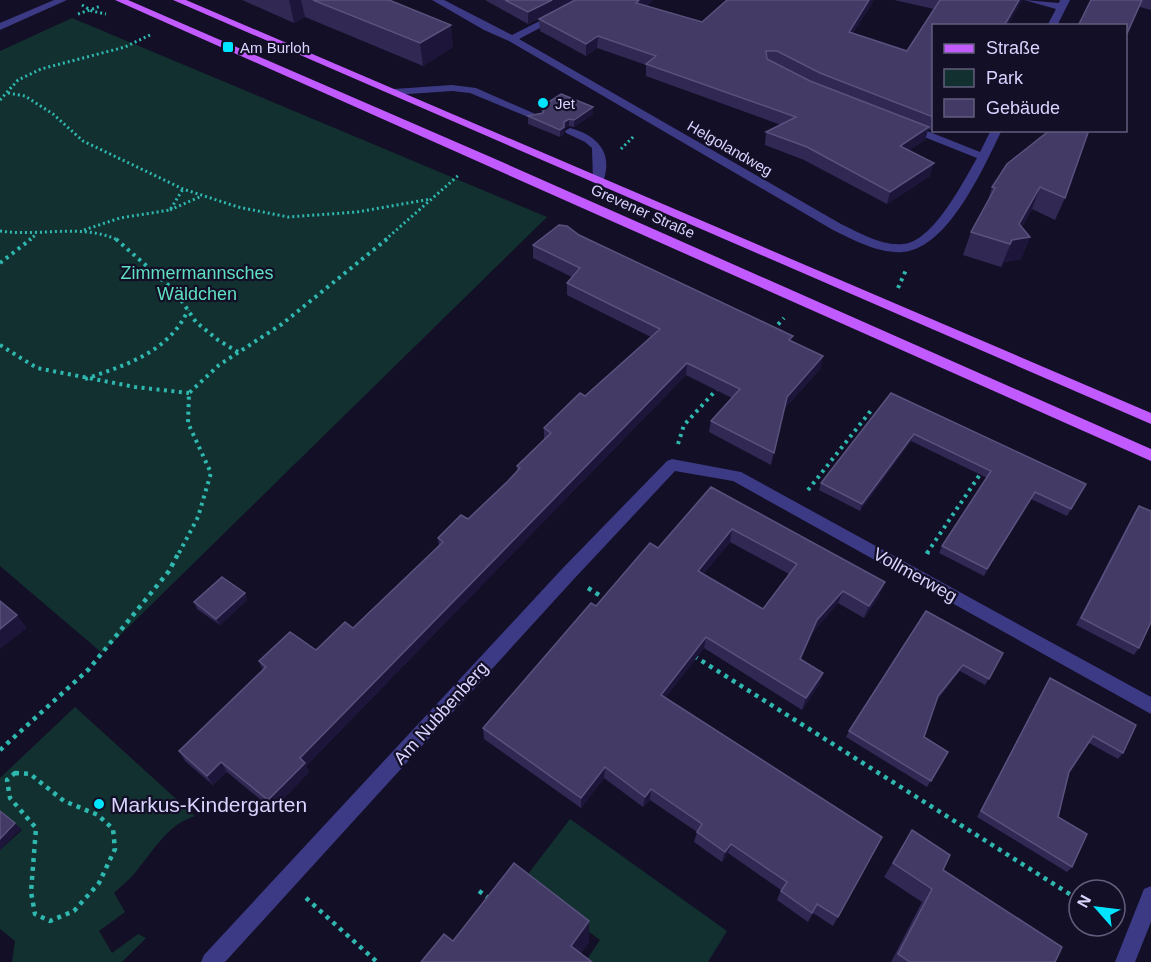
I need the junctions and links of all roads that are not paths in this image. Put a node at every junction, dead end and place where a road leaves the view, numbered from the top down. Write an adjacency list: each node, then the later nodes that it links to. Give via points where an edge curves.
1 (62, 0): 9 (street)
2 (120, 0): 19 (main road, Grevener Straße)
3 (178, 0): 11 (main road, Grevener Straße)
4 (437, 0): 10 (street, Helgolandweg)
5 (588, 0): 10 (street)
6 (1029, 0): 7 (street)
7 (1063, 4): 8 (street)
8 (1053, 24)
9 (0, 27)
10 (512, 39): 16 (street, Helgolandweg, via 837,227 878,244 913,246 933,232)
11 (394, 92): 12 (street, via 472,90); 17 (main road, Grevener Straße)
12 (537, 117)
13 (898, 123): 16 (street)
14 (570, 130): 17 (street, via 591,139 600,150)
15 (996, 132): 16 (street, Helgolandweg)
16 (984, 157)
17 (599, 180): 18 (main road, Grevener Straße)
18 (1151, 419)
19 (1151, 455)
20 (672, 465): 21 (street, Vollmerweg, via 736,476); 23 (street, Am Nubbenberg)
21 (1151, 706)
22 (1151, 896): 24 (street)
23 (212, 962)
24 (1125, 962)

